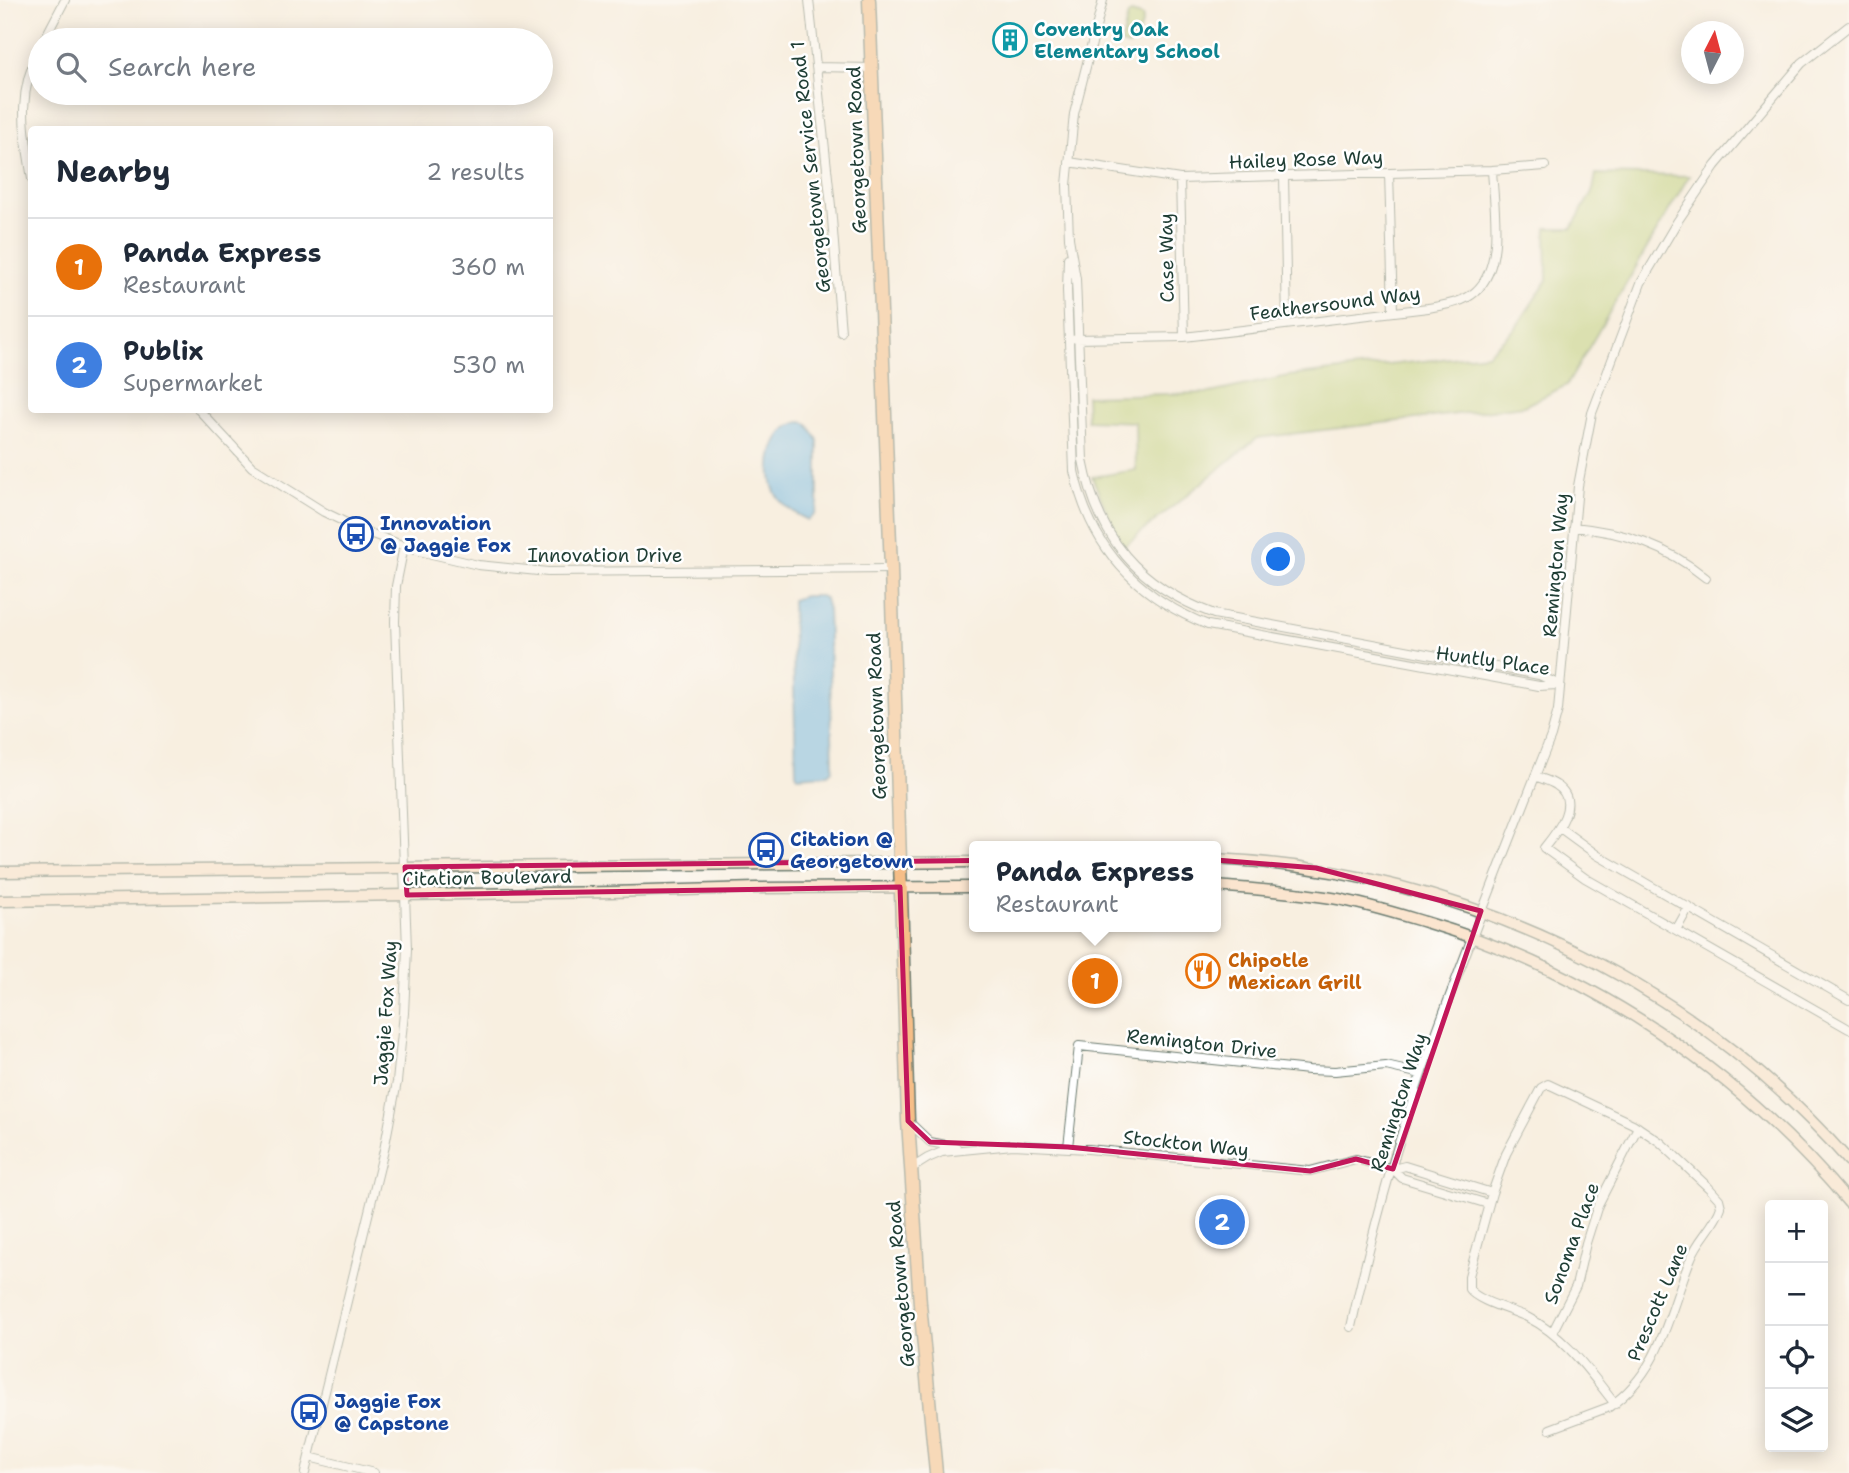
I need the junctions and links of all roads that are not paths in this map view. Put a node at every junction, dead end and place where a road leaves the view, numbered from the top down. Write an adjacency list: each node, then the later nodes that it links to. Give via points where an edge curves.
1 (65, 0): 6 (street)
2 (809, 0): 7 (street, Georgetown Service Road 1)
3 (869, 0): 8 (main road, Georgetown Road)
4 (1103, 0): 11 (street, Huntly Place, via 1074,114)
5 (1849, 26): 23 (street, Remington Way, via 1802,63 1720,161 1641,283 1592,413)
6 (50, 28)
7 (816, 68): 8 (street); 19 (street, Georgetown Service Road 1)
8 (872, 68): 25 (main road, Georgetown Road)
9 (28, 84): 10 (street, via 23,123)
10 (28, 154)
11 (1069, 162): 16 (street, Hailey Rose Way); 21 (street, Huntly Place, via 1067,290)
12 (1545, 166): 13 (street, Hailey Rose Way)
13 (1492, 170): 14 (street, Hailey Rose Way); 17 (street, Feathersound Way, via 1495,257 1489,277 1457,302)
14 (1389, 173): 15 (street, Hailey Rose Way); 17 (street)
15 (1284, 176): 16 (street, Hailey Rose Way); 18 (street)
16 (1180, 178): 20 (street, Case Way)
17 (1393, 312): 18 (street, Feathersound Way)
18 (1287, 324): 20 (street, Feathersound Way)
19 (841, 332)
20 (1184, 337): 21 (street, Feathersound Way)
21 (1073, 339): 27 (street, Huntly Place, via 1072,448 1078,490 1116,562 1154,598 1208,625 1539,686)
22 (202, 413): 24 (street, Innovation Drive, via 252,467 324,512)
23 (1574, 527): 26 (street, via 1636,538 1663,549); 27 (street, Remington Way)
24 (404, 546): 25 (street, Innovation Drive, via 478,565 548,572); 33 (street, Jaggie Fox Way, via 395,622)
25 (891, 569): 31 (main road, Georgetown Road)
26 (1706, 578)
27 (1560, 685): 28 (street, Remington Way, via 1551,736)
28 (1535, 776): 29 (street, via 1558,785 1566,796); 41 (street, Remington Way)
29 (1560, 828): 40 (street, via 1597,855); 42 (street, via 1544,848)
30 (1221, 859): 41 (main road, via 1351,874)
31 (899, 862): 32 (main road, Citation Boulevard); 33 (main road, Citation Boulevard); 35 (main road, Georgetown Road)
32 (969, 862)
33 (405, 867): 34 (main road, Citation Boulevard); 38 (street, Jaggie Fox Way)
34 (0, 872)
35 (900, 887): 36 (main road, Citation Boulevard); 38 (main road, Citation Boulevard); 47 (main road, Georgetown Road)
36 (969, 887)
37 (1221, 887): 43 (main road, via 1334,898)
38 (407, 895): 39 (main road, Citation Boulevard); 61 (street, Jaggie Fox Way, via 404,1013 391,1118)
39 (0, 901)
40 (1689, 906): 42 (street); 44 (street)
41 (1481, 911): 43 (street, Remington Way); 51 (main road, via 1582,955 1691,1019 1786,1094)
42 (1676, 930): 45 (street)
43 (1473, 936): 46 (street, Remington Way); 55 (main road, via 1583,986 1689,1052 1771,1119)
44 (1849, 1000)
45 (1849, 1028)
46 (1422, 1074): 49 (street, Remington Drive, via 1386,1066 1309,1070 1079,1046); 53 (street, Remington Way)
47 (908, 1121): 50 (street, Stockton Way, via 930,1142); 52 (main road, Georgetown Road)
48 (1639, 1127): 54 (street, Prescott Lane, via 1545,1085 1506,1154); 58 (street, Sonoma Place, via 1598,1205 1576,1286); 59 (street, Prescott Lane, via 1685,1165 1719,1199 1721,1207 1691,1257 1650,1365)
49 (1068, 1147): 50 (street, Stockton Way); 53 (street, Stockton Way, via 1310,1171 1356,1160)
50 (973, 1148): 52 (street, Stockton Way, via 942,1152)
51 (1849, 1161)
52 (912, 1168): 64 (main road, Georgetown Road)
53 (1393, 1169): 54 (street, Stockton Way, via 1405,1166); 56 (street, Stockton Way, via 1402,1178); 57 (street, Remington Way)
54 (1492, 1193): 56 (street, Prescott Lane)
55 (1849, 1203)
56 (1488, 1204): 58 (street, Prescott Lane, via 1469,1289)
57 (1351, 1327)
58 (1552, 1333): 59 (street, Prescott Lane, via 1576,1354)
59 (1615, 1404): 60 (street, Prescott Lane)
60 (1550, 1429)
61 (309, 1457): 62 (street, Jaggie Fox Way); 63 (street)
62 (305, 1473)
63 (374, 1473)
64 (936, 1473)

